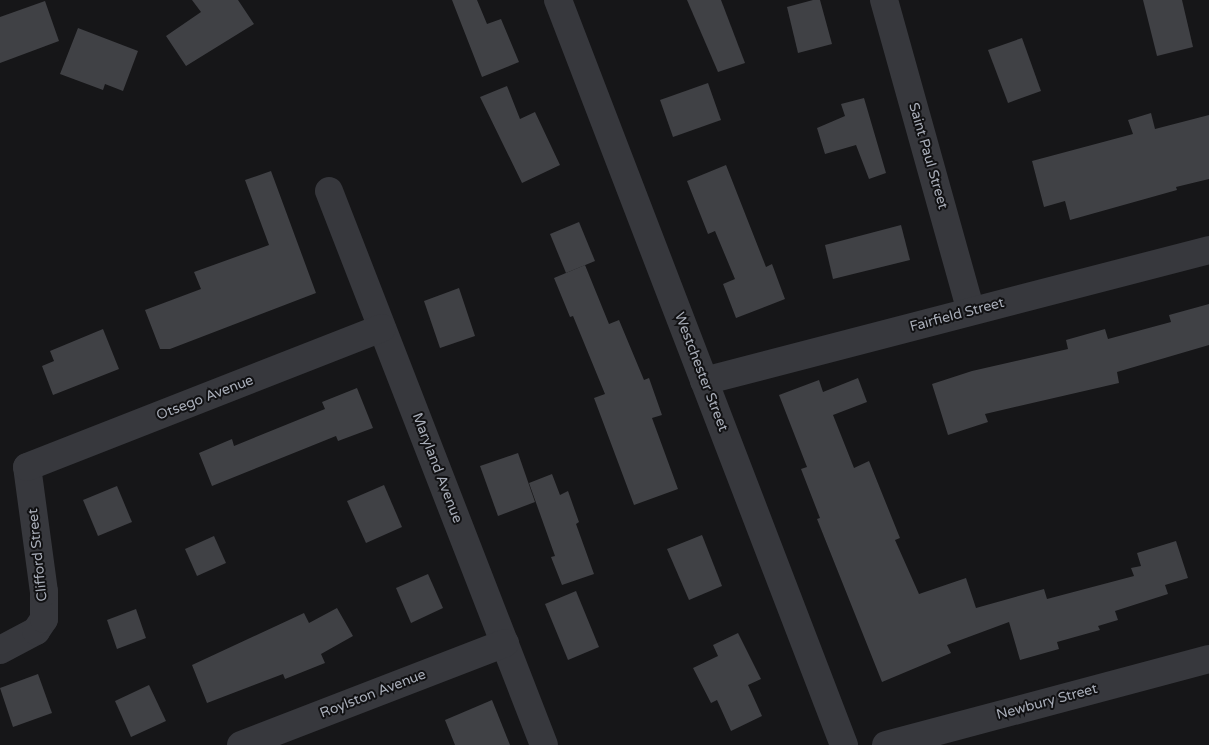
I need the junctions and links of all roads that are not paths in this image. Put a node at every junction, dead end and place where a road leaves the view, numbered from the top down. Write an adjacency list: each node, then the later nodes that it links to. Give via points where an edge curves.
1 (558, 0): 7 (street, Westchester Street)
2 (884, 0): 5 (street, Saint Paul Street)
3 (329, 191): 6 (street, Maryland Avenue)
4 (1209, 250): 5 (street, Fairfield Street)
5 (972, 311): 7 (street, Fairfield Street)
6 (382, 328): 8 (street, Otsego Avenue); 9 (street, Maryland Avenue)
7 (704, 381): 14 (street, Westchester Street)
8 (27, 467): 10 (street, Clifford Street, via 44,592 44,619 36,631)
9 (505, 643): 12 (street, Roylston Avenue); 13 (street, Maryland Avenue)
10 (0, 650)
11 (1209, 659): 15 (street, Newbury Street)
12 (241, 745)
13 (544, 745)
14 (844, 745)
15 (886, 745)

